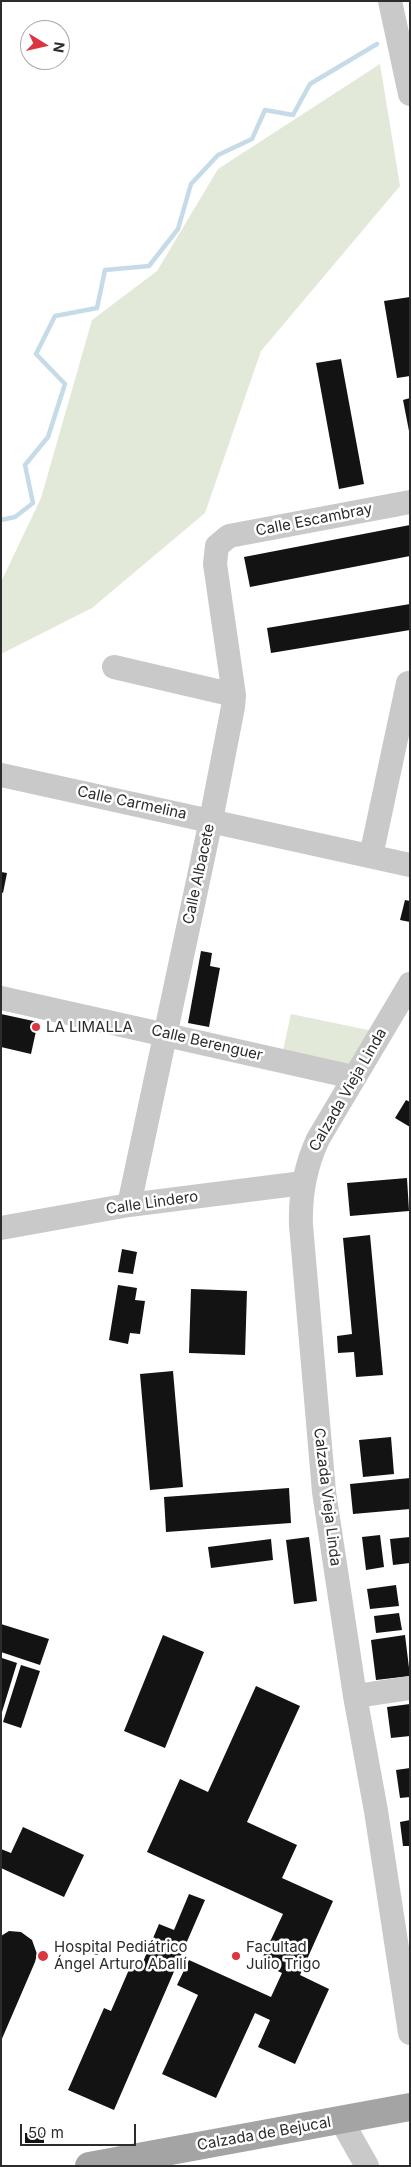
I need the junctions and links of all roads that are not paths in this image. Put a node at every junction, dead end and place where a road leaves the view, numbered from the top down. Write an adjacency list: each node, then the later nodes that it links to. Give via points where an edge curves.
1 (390, 1): 2 (street)
2 (410, 94)
3 (410, 502): 4 (street, Calle Escambray, via 229,536)
4 (220, 542): 7 (street, Calle Albacete, via 215,564)
5 (114, 667): 7 (street)
6 (408, 683): 10 (street)
7 (234, 695): 9 (street, Calle Albacete)
8 (1, 775): 9 (street, Calle Carmelina)
9 (211, 820): 10 (street, Calle Carmelina); 14 (street, Calle Albacete)
10 (371, 856): 11 (street, Calle Carmelina)
11 (410, 864)
12 (410, 984): 15 (street, Calzada Vieja Linda)
13 (1, 998): 14 (street, Calle Berenguer)
14 (164, 1033): 15 (street, Calle Berenguer); 17 (street, Calle Albacete)
15 (353, 1077): 16 (street, Calzada Vieja Linda, via 318,1139)
16 (303, 1182): 17 (street, Calle Lindero); 20 (street, Calzada Vieja Linda, via 300,1225 324,1492)
17 (129, 1205): 18 (street, Calle Lindero)
18 (1, 1228)
19 (410, 1688): 20 (street)
20 (355, 1696): 21 (street, Calzada Vieja Linda)
21 (410, 2033)
22 (410, 2107): 23 (main road, Calzada de Bejucal)
23 (341, 2120): 24 (main road, Calzada de Bejucal); 26 (street)
24 (120, 2163): 25 (main road, Calzada de Bejucal)
25 (89, 2166)
26 (367, 2166)

